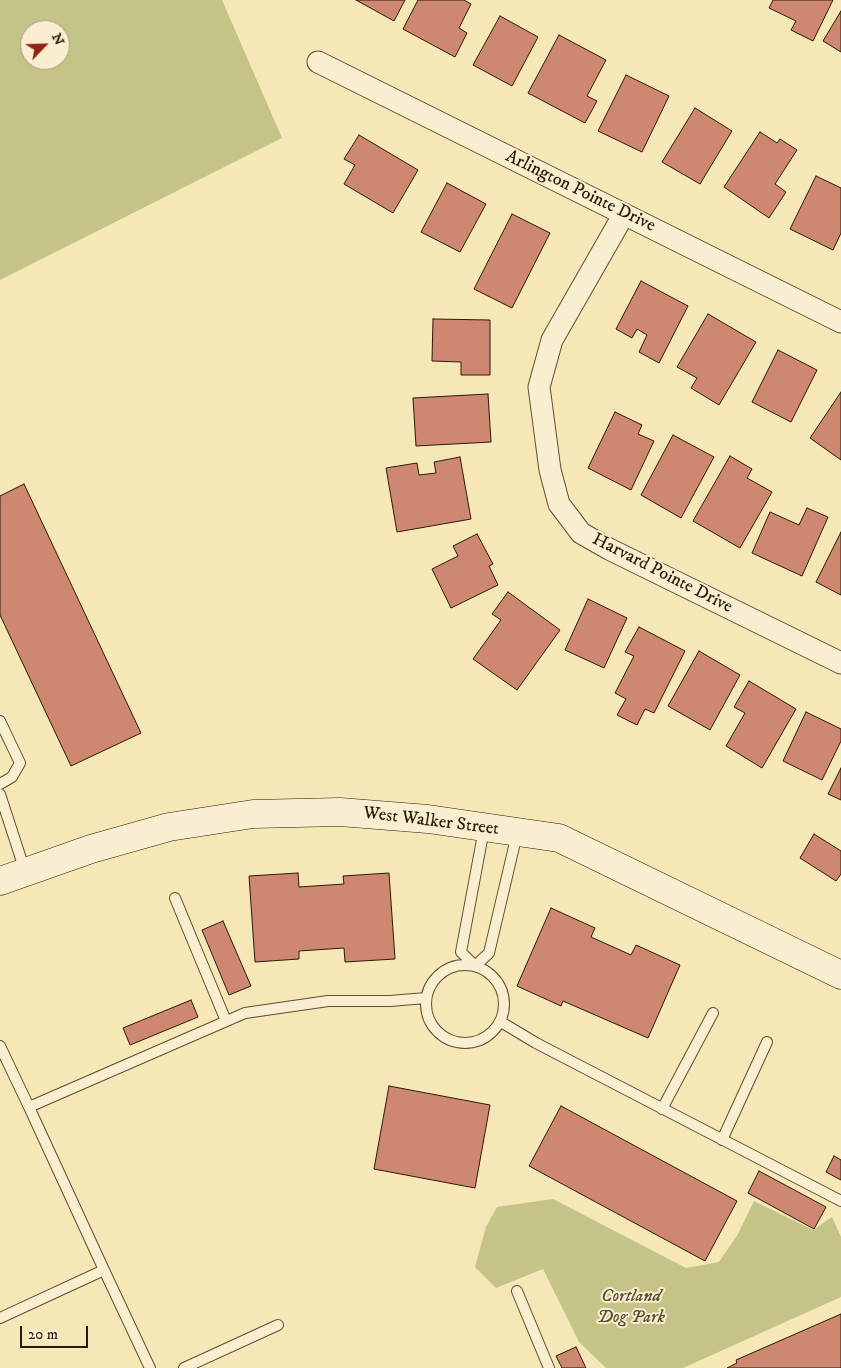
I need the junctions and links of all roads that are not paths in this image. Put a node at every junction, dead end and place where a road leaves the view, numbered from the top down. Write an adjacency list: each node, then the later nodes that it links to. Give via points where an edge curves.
1 (318, 62): 2 (street, Arlington Pointe Drive)
2 (624, 214): 3 (street, Arlington Pointe Drive); 4 (street, Harvard Pointe Drive, via 552,340 539,387 550,470 559,504 581,533 609,549)
3 (841, 322)
4 (841, 662)
5 (0, 721): 6 (lane, via 20,763 12,776)
6 (0, 784)
7 (0, 794): 10 (lane)
8 (484, 828): 9 (street, West Walker Street); 10 (street, West Walker Street, via 384,814 253,814 169,827); 13 (lane, via 461,952)
9 (517, 834): 13 (lane, via 490,953); 14 (street, West Walker Street, via 559,838)
10 (25, 872): 11 (street, West Walker Street)
11 (0, 881)
12 (174, 898): 17 (lane)
13 (475, 966): 15 (lane, via 462,964 438,975); 18 (lane, via 495,978 501,988 505,1011)
14 (841, 974)
15 (426, 998): 17 (lane, via 390,1002 328,1001 245,1012); 18 (lane, via 430,1023 437,1033 460,1044 484,1040)
16 (713, 1013): 22 (lane)
17 (226, 1021): 21 (lane)
18 (501, 1022): 22 (lane)
19 (767, 1042): 23 (lane)
20 (0, 1046): 21 (lane)
21 (29, 1108): 25 (lane)
22 (662, 1109): 23 (lane)
23 (722, 1140): 24 (lane)
24 (841, 1201)
25 (104, 1270): 27 (lane); 29 (lane)
26 (517, 1291): 31 (lane)
27 (0, 1318)
28 (278, 1325): 30 (lane)
29 (150, 1368)
30 (184, 1368)
31 (549, 1368)

